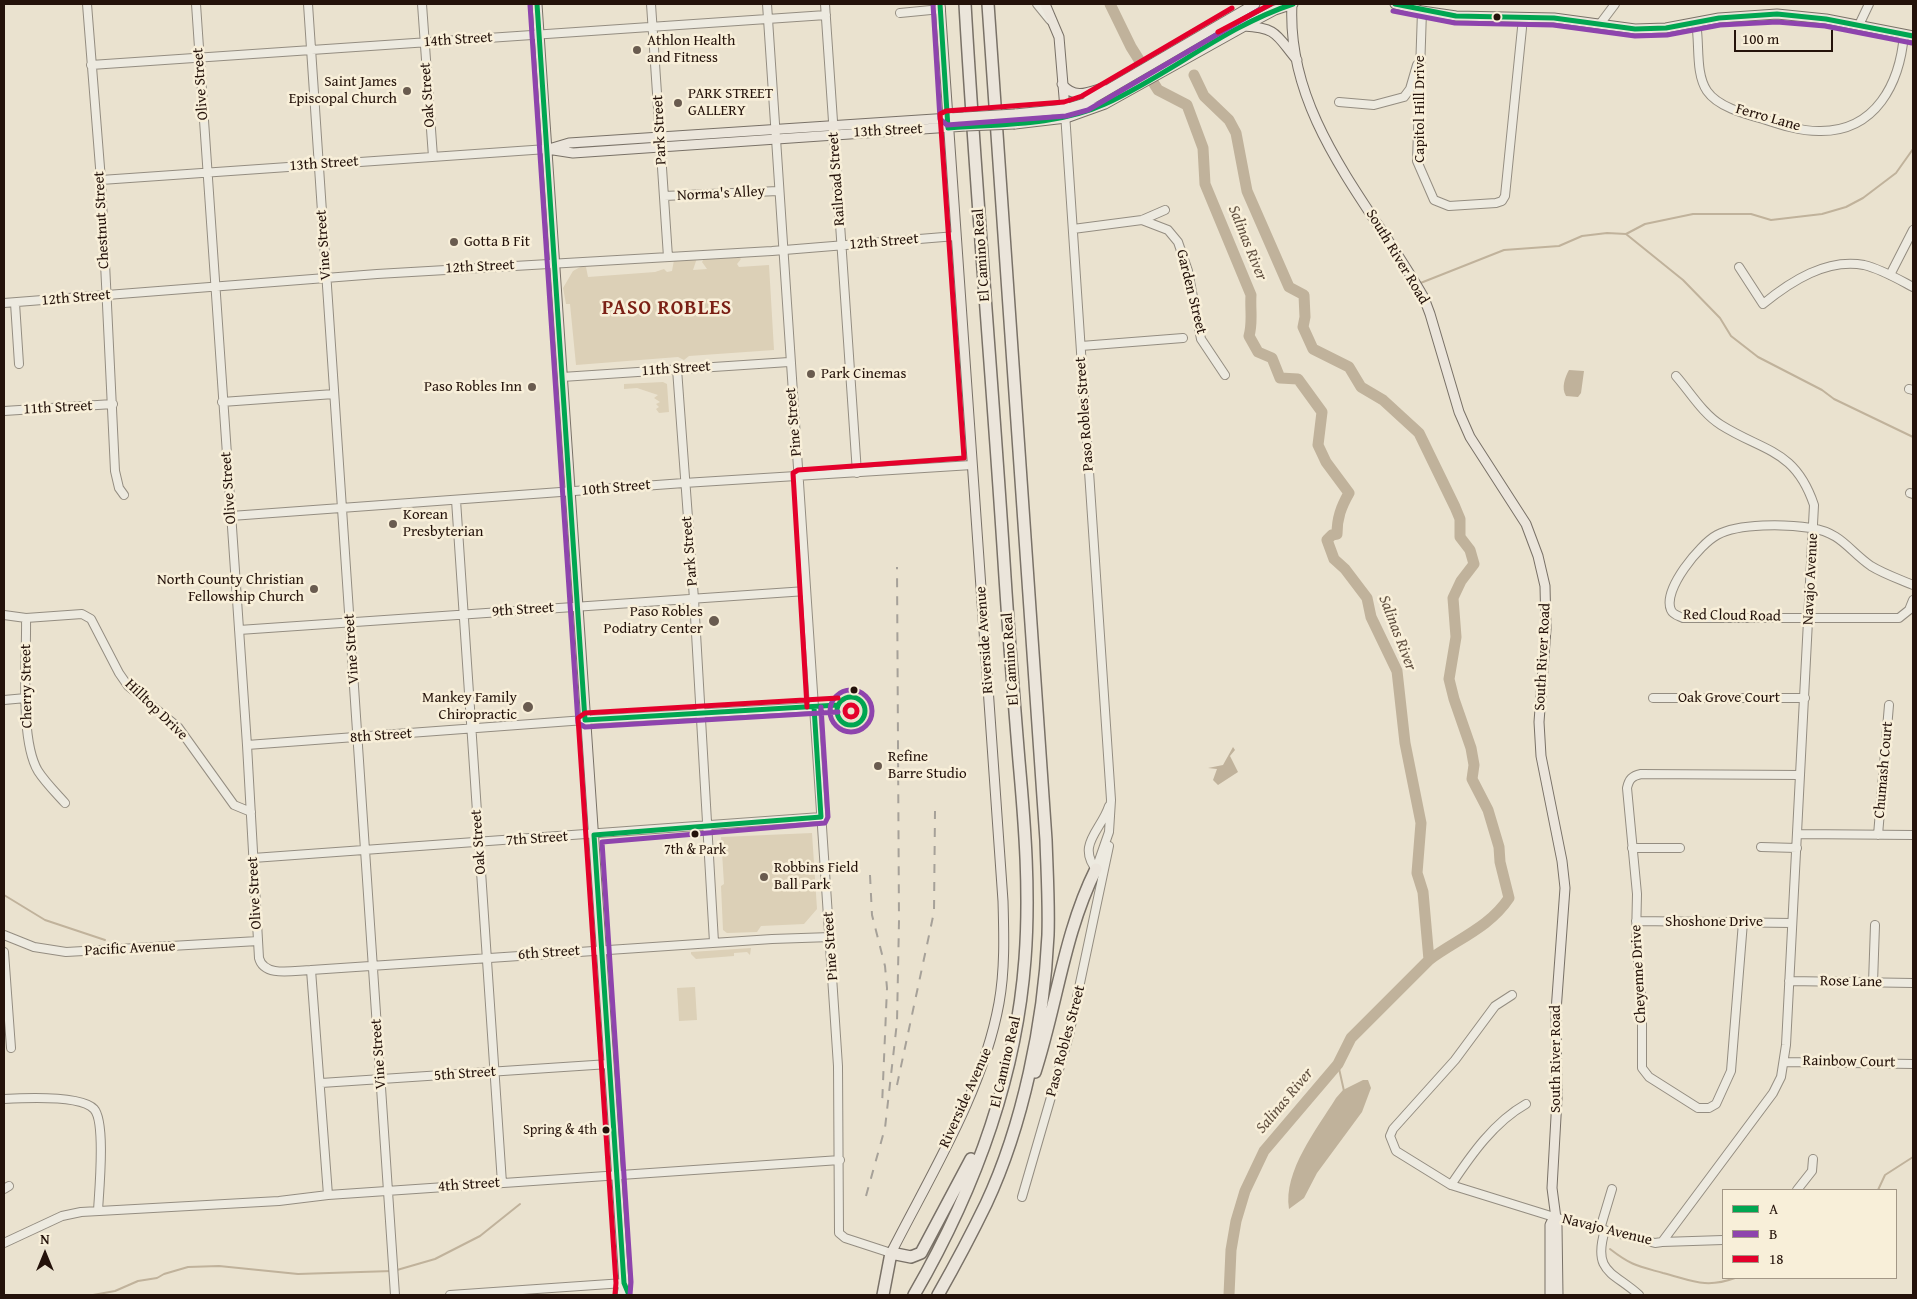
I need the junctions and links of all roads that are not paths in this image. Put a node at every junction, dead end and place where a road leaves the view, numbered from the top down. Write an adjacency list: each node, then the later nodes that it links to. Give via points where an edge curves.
1 (87, 4): 39 (street, Chestnut Street)
2 (196, 4): 37 (street, Olive Street)
3 (308, 4): 35 (street, Vine Street)
4 (422, 4): 34 (street, Oak Street)
5 (537, 4): 32 (main road)
6 (651, 4): 27 (street, Park Street)
7 (767, 4): 23 (street, Pine Street)
8 (825, 4): 22 (street, Railroad Street)
9 (966, 4): 168 (highway, El Camino Real, via 1027,849 1027,922 1020,997 1007,1065)
10 (988, 4): 167 (highway, El Camino Real, via 1046,840 1048,935 1044,980 1038,1029)
11 (1037, 4): 30 (street)
12 (1044, 4): 30 (main road, Paso Robles Street)
13 (1255, 4): 19 (main road)
14 (1292, 4): 28 (main road, 13th Street); 38 (main road, South River Road)
15 (1395, 4): 20 (main road)
16 (1615, 4): 25 (street)
17 (1869, 4): 26 (street)
18 (940, 7): 21 (street); 44 (main road, Riverside Avenue)
19 (1241, 10): 41 (main road)
20 (1422, 11): 25 (main road, via 1456,16 1562,18); 36 (street, Capitol Hill Drive)
21 (900, 13)
22 (826, 15): 23 (street, 14th Street); 48 (street, Railroad Street)
23 (768, 19): 27 (street, 14th Street); 47 (street, Pine Street)
24 (1696, 23): 25 (main road, via 1654,29); 26 (main road, via 1778,14); 31 (street, Ferro Lane, via 1701,75 1713,98 1758,118 1797,129 1819,131 1854,123 1883,101 1898,72)
25 (1600, 24)
26 (1859, 25): 31 (main road)
27 (653, 26): 32 (street, 14th Street); 49 (street, Park Street)
28 (1244, 27): 38 (main road, via 1266,28 1275,32); 43 (main road, 13th Street, via 1106,104)
29 (1522, 28): 36 (street, Capitol Hill Drive, via 1508,187 1502,200 1496,202 1449,206 1434,200 1417,161)
30 (1057, 30): 40 (main road, Paso Robles Street)
31 (1904, 34): 33 (main road)
32 (539, 35): 34 (street, 14th Street); 52 (main road)
33 (1913, 36)
34 (424, 42): 35 (street, 14th Street); 53 (street, Oak Street)
35 (311, 50): 37 (street, 14th Street); 54 (street, Vine Street)
36 (1420, 53): 42 (street, via 1410,89 1404,97 1374,105)
37 (199, 58): 39 (street, 14th Street); 55 (street, Olive Street)
38 (1297, 61): 180 (main road, South River Road, via 1310,107 1323,136 1424,298 1459,412 1478,450 1526,524 1545,586 1541,756 1565,888 1556,1011 1558,1099 1552,1188)
39 (91, 65): 56 (street, Chestnut Street)
40 (1062, 84): 41 (main road, via 1076,94); 43 (main road, Paso Robles Street)
41 (1102, 91): 43 (main road)
42 (1339, 102)
43 (1066, 113): 45 (main road, 13th Street, bridge); 61 (street, Paso Robles Street)
44 (947, 118): 45 (main road, 13th Street); 46 (main road, Riverside Avenue); 48 (main road, 13th Street)
45 (966, 122): 46 (main road, 13th Street)
46 (948, 128): 48 (main road, 13th Street); 63 (main road, Riverside Avenue)
47 (774, 129): 48 (main road, 13th Street); 49 (main road, 13th Street); 50 (street, Pine Street)
48 (834, 130): 50 (main road, 13th Street); 64 (street, Railroad Street)
49 (661, 136): 51 (street, Park Street); 52 (main road, 13th Street, via 569,143)
50 (775, 139): 51 (main road, 13th Street); 57 (street, Pine Street)
51 (661, 146): 52 (main road, 13th Street, via 573,153); 58 (street, Park Street)
52 (547, 149): 53 (street, 13th Street); 67 (main road)
53 (432, 157): 54 (street, 13th Street)
54 (319, 165): 55 (street, 13th Street); 70 (street, Vine Street)
55 (207, 172): 56 (street, 13th Street); 71 (street, Olive Street)
56 (101, 180): 73 (street, Chestnut Street)
57 (778, 191): 58 (street, Norma's Alley); 65 (street, Pine Street)
58 (664, 196): 66 (street, Park Street)
59 (1165, 210): 60 (street)
60 (1142, 220): 61 (street); 81 (street, Garden Street, via 1168,230 1178,242 1188,271 1201,339)
61 (1073, 229): 77 (street, Paso Robles Street)
62 (1913, 230): 69 (street)
63 (956, 236): 64 (street, 12th Street); 88 (main road, Riverside Avenue)
64 (842, 245): 65 (street, 12th Street); 89 (street, Railroad Street)
65 (782, 250): 66 (street, 12th Street); 78 (street, Pine Street)
66 (668, 257): 67 (street, 12th Street)
67 (555, 264): 70 (street, 12th Street); 83 (main road)
68 (1739, 267): 69 (street, via 1764,304 1790,284 1832,266 1865,265)
69 (1890, 275): 72 (street)
70 (327, 279): 71 (street, 12th Street); 84 (street, Vine Street)
71 (215, 286): 73 (street, 12th Street); 85 (street, Olive Street)
72 (1913, 287)
73 (105, 295): 74 (street, 12th Street); 86 (street, Chestnut Street)
74 (15, 303): 75 (street, 12th Street); 79 (street)
75 (4, 304)
76 (1183, 338): 77 (street)
77 (1081, 346): 121 (street, Paso Robles Street)
78 (789, 362): 80 (street, 11th Street); 90 (street, Pine Street)
79 (19, 364)
80 (676, 369): 83 (street, 11th Street); 91 (street, Park Street)
81 (1225, 375)
82 (1676, 376): 97 (street, Navajo Avenue, via 1720,425 1780,455 1800,474 1814,505)
83 (562, 377): 92 (main road)
84 (334, 394): 85 (street); 95 (street, Vine Street)
85 (222, 402): 96 (street, Olive Street)
86 (113, 404): 87 (street, 11th Street); 93 (street, Chestnut Street, via 116,471 119,488)
87 (4, 411)
88 (972, 465): 89 (street, 10th Street); 185 (main road, Riverside Avenue, via 1003,901 1002,977 993,1032 982,1067)
89 (856, 473): 90 (street, 10th Street)
90 (799, 477): 91 (street, 10th Street); 99 (street, Pine Street)
91 (684, 483): 92 (street, 10th Street); 100 (street, Park Street)
92 (570, 492): 94 (street, 10th Street); 102 (main road)
93 (124, 495)
94 (456, 500): 95 (street, 10th Street); 103 (street, Oak Street)
95 (342, 508): 96 (street, 10th Street); 107 (street, Vine Street)
96 (231, 516): 108 (street, Olive Street)
97 (1813, 528): 98 (street, Red Cloud Road, via 1836,535 1872,566); 105 (street, Navajo Avenue); 105 (street, Red Cloud Road, via 1749,526 1718,534 1688,561 1670,600 1671,610 1683,618)
98 (1913, 585)
99 (806, 591): 100 (street, 9th Street); 114 (street, Pine Street)
100 (694, 599): 102 (street, 9th Street); 115 (street, Park Street)
101 (1913, 600): 105 (street, Red Cloud Road, via 1909,610 1899,618)
102 (578, 607): 103 (street, 9th Street); 116 (main road)
103 (464, 614): 107 (street, 9th Street); 117 (street, Oak Street)
104 (4, 615): 106 (street, Hilltop Drive)
105 (1809, 617): 111 (street, Navajo Avenue)
106 (26, 618): 109 (street, Cherry Street); 123 (street, Hilltop Drive, via 82,614 91,619 128,686 178,727 234,805)
107 (350, 622): 108 (street, 9th Street); 118 (street, Vine Street)
108 (239, 630): 119 (street, Olive Street)
109 (26, 698): 112 (street); 122 (street, Cherry Street, via 26,719 35,763)
110 (1652, 698): 111 (street, Oak Grove Court)
111 (1805, 698): 120 (street, Navajo Avenue)
112 (4, 700)
113 (1889, 705): 129 (street, Chumash Court)
114 (814, 707): 115 (street, 8th Street); 124 (street, Pine Street)
115 (700, 713): 116 (street, 8th Street); 125 (street, Park Street)
116 (585, 720): 117 (street, 8th Street); 128 (main road)
117 (471, 729): 118 (street, 8th Street); 131 (street, Oak Street)
118 (358, 737): 119 (street, 8th Street); 136 (street, Vine Street)
119 (247, 745): 123 (street, Olive Street)
120 (1800, 775): 127 (street, Navajo Avenue); 133 (street, Cheyenne Drive, via 1634,776 1627,788)
121 (1111, 800): 126 (street, Paso Robles Street); 138 (street, Paso Robles Street, via 1105,818 1090,838 1089,852)
122 (65, 803)
123 (251, 812): 137 (street, Olive Street)
124 (821, 817): 125 (street, 7th Street); 145 (street, Pine Street)
125 (706, 826): 128 (street, 7th Street); 147 (street, Park Street)
126 (1109, 832): 138 (street, Paso Robles Street); 139 (street, Paso Robles Street)
127 (1797, 834): 129 (street); 135 (street, Navajo Avenue)
128 (594, 835): 131 (street, 7th Street); 148 (main road)
129 (1878, 835): 130 (street)
130 (1913, 835)
131 (478, 842): 136 (street, 7th Street); 150 (street, Oak Street)
132 (1761, 847): 135 (street)
133 (1632, 848): 134 (street); 140 (street, Cheyenne Drive)
134 (1680, 848)
135 (1797, 848): 142 (street, Navajo Avenue)
136 (365, 850): 137 (street, 7th Street); 151 (street, Vine Street)
137 (253, 858): 146 (street, Olive Street)
138 (1096, 869): 139 (street, Paso Robles Street); 167 (highway, via 1075,917 1049,1029 1030,1088)
139 (1102, 883): 178 (street, Paso Robles Street, via 1069,1035)
140 (1636, 921): 141 (street, Shoshone Drive); 141 (street, Cheyenne Drive, via 1644,1074 1698,1108 1716,1104 1733,1062)
141 (1743, 922): 142 (street, Shoshone Drive)
142 (1792, 923): 154 (street, Navajo Avenue)
143 (1875, 925): 155 (street)
144 (4, 935): 146 (street, Pacific Avenue, via 34,947 66,952)
145 (831, 937): 147 (street, 6th Street); 170 (street, Pine Street)
146 (258, 941): 152 (street, Olive Street, via 260,963)
147 (714, 942): 148 (street, 6th Street)
148 (602, 950): 150 (street, 6th Street); 160 (main road)
149 (4, 952): 158 (street)
150 (486, 958): 151 (street, 6th Street); 162 (street, Oak Street)
151 (374, 965): 153 (street, 6th Street); 163 (street, Vine Street)
152 (268, 970): 153 (street, 6th Street)
153 (312, 970): 164 (street)
154 (1789, 981): 155 (street, Rose Lane); 159 (street, Navajo Avenue)
155 (1873, 982): 156 (street, Rose Lane)
156 (1913, 983)
157 (1512, 995): 173 (street, Navajo Avenue, via 1495,1006 1455,1060 1401,1119 1390,1136 1396,1151)
158 (11, 1048)
159 (1784, 1062): 161 (street, Rainbow Court); 184 (street, Navajo Avenue, via 1773,1094)
160 (609, 1064): 162 (street, 5th Street); 171 (main road)
161 (1913, 1064)
162 (495, 1072): 163 (street, 5th Street); 172 (street, Oak Street)
163 (381, 1079): 164 (street, 5th Street); 176 (street, Vine Street)
164 (321, 1083): 177 (street)
165 (4, 1099): 179 (street, via 80,1102 95,1110 99,1119 100,1148)
166 (1526, 1104): 173 (street, via 1509,1113 1493,1130)
167 (1018, 1113): 194 (highway, El Camino Real, via 986,1204)
168 (988, 1135): 185 (highway, via 974,1154 921,1253 912,1257); 193 (highway, El Camino Real, via 944,1243)
169 (1813, 1159): 175 (street, via 1812,1170)
170 (840, 1160): 171 (street, 4th Street); 185 (street, Pine Street, via 838,1222 841,1236)
171 (616, 1176): 172 (street, 4th Street); 186 (main road)
172 (502, 1183): 176 (street, 4th Street)
173 (1451, 1186): 180 (street, Navajo Avenue)
174 (1612, 1189): 181 (street)
175 (1797, 1189)
176 (387, 1191): 177 (street, 4th Street); 188 (street, Vine Street)
177 (328, 1195): 179 (street, 4th Street, via 279,1202)
178 (1022, 1197)
179 (98, 1211): 183 (street, 4th Street, via 62,1216)
180 (1554, 1217): 181 (street, Navajo Avenue); 195 (main road, South River Road, via 1550,1225); 196 (main road, South River Road)
181 (1602, 1229): 184 (street, Navajo Avenue); 197 (street, via 1601,1252 1606,1269)
182 (1722, 1240): 184 (street)
183 (4, 1242)
184 (1662, 1242)
185 (891, 1253): 192 (highway)
186 (624, 1283): 187 (street); 190 (main road); 191 (main road)
187 (510, 1293): 189 (street)
188 (395, 1295)
189 (450, 1295)
190 (622, 1295)
191 (629, 1295)
192 (883, 1295)
193 (914, 1295)
194 (938, 1295)
195 (1550, 1295)
196 (1558, 1295)
197 (1639, 1295)

